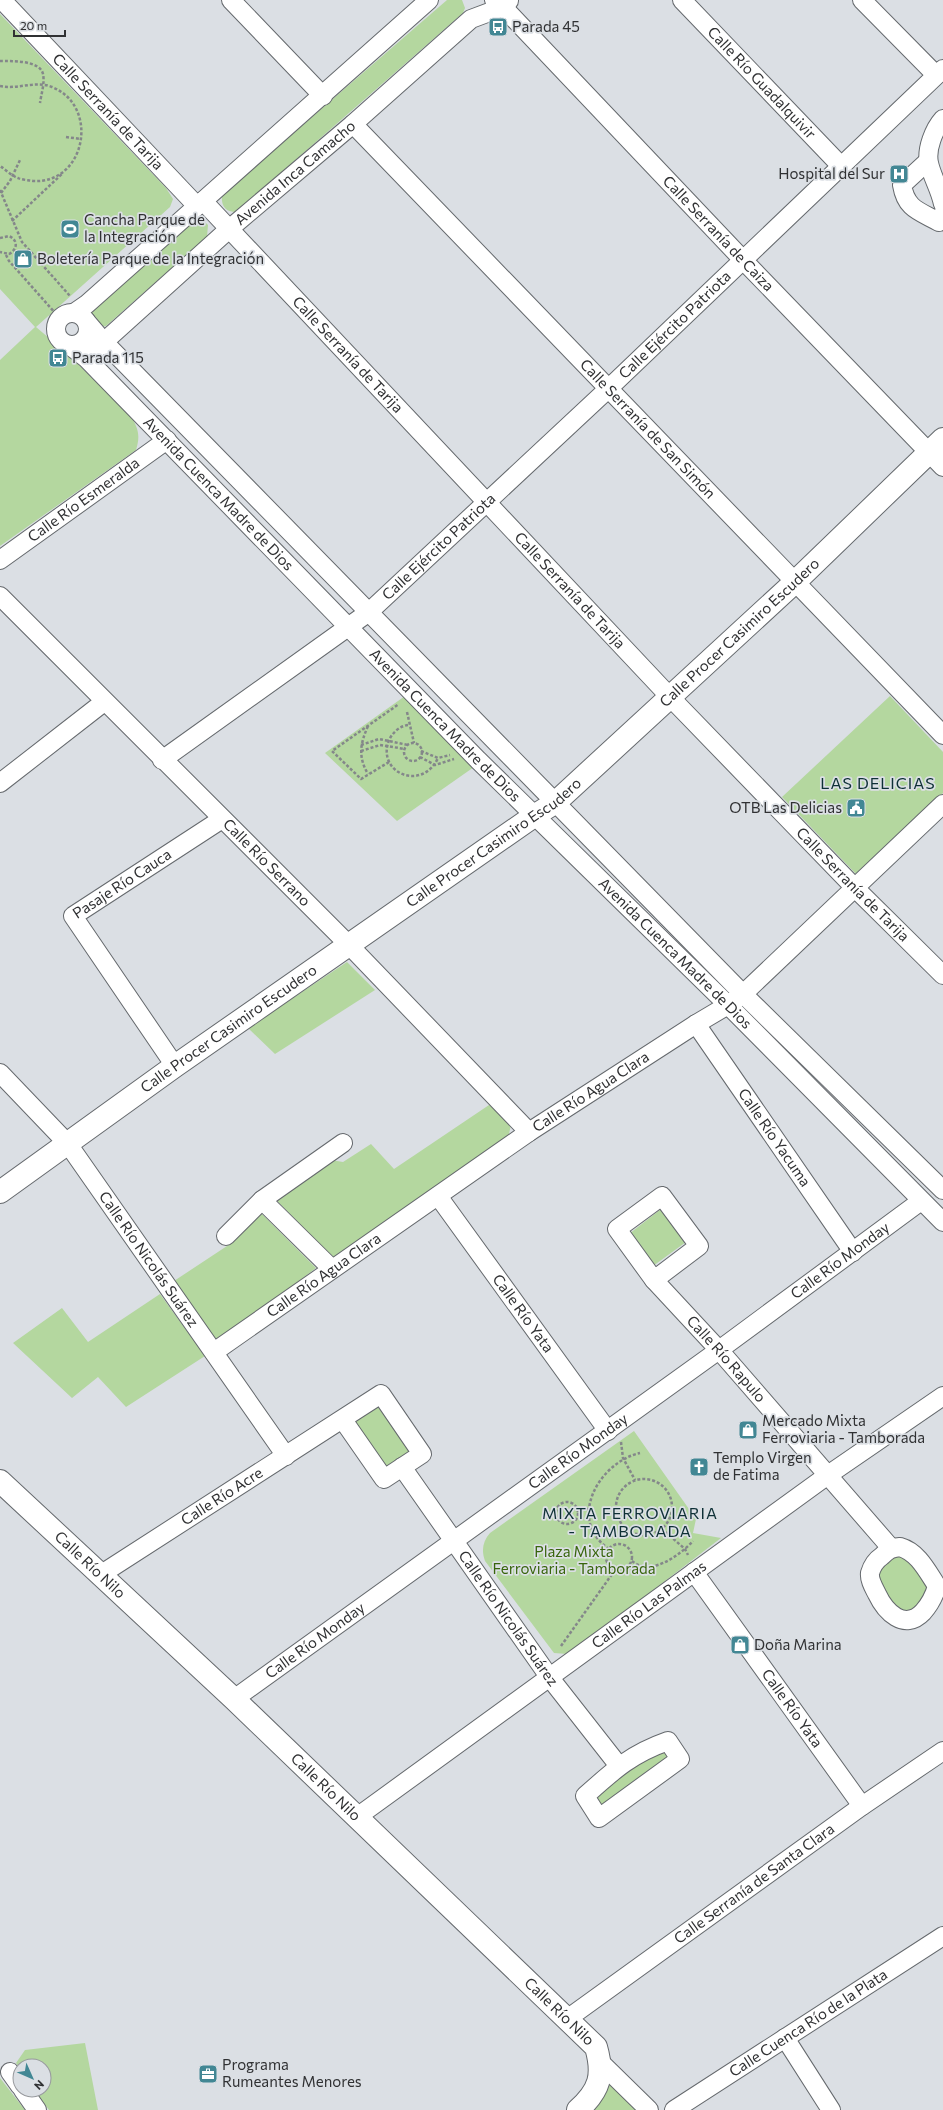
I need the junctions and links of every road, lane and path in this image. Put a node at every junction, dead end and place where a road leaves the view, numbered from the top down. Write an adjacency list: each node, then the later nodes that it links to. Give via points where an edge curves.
1 (2, 0): 24 (street, Calle Serranía de Tarija)
2 (232, 0): 11 (street)
3 (429, 0): 11 (street)
4 (682, 0): 20 (street, Calle Río Guadalquivir)
5 (862, 0): 8 (street)
6 (503, 2): 14 (street, Avenida Inca Camacho, via 471,19); 34 (street, Calle Serranía de Caiza)
7 (0, 61): 9 (path, via 15,60 35,65 43,74)
8 (941, 72): 20 (street, Calle Ejército Patriota)
9 (42, 85): 10 (path, via 16,88); 12 (path); 16 (path, via 59,90 70,99 82,127)
10 (0, 86)
11 (323, 96): 24 (street)
12 (40, 103)
13 (943, 120): 18 (street, via 937,126)
14 (353, 124): 28 (street, Avenida Inca Camacho); 39 (street, Calle Serranía de San Simón)
15 (66, 137): 16 (path)
16 (81, 140): 21 (path, via 74,160)
17 (20, 160): 22 (path)
18 (928, 162): 25 (street, via 941,192); 26 (street, via 902,185 904,198 914,208 939,222)
19 (0, 166): 22 (path)
20 (842, 167): 34 (street, Calle Ejército Patriota)
21 (66, 170): 22 (path, via 52,179 38,181); 27 (path)
22 (13, 175): 23 (path)
23 (1, 192): 27 (path)
24 (200, 203): 28 (street, Calle Serranía de Tarija); 35 (street)
25 (943, 204)
26 (943, 214)
27 (12, 221): 29 (path)
28 (228, 230): 36 (street, Avenida Inca Camacho); 42 (street, Calle Serranía de Tarija)
29 (19, 235): 31 (path); 35 (path)
30 (0, 238): 31 (path, via 6,235)
31 (14, 239): 33 (path, via 16,248)
32 (0, 252): 33 (path)
33 (6, 255): 35 (path, via 9,261)
34 (744, 261): 39 (street, Calle Ejército Patriota); 41 (street, Calle Serranía de Caiza)
35 (75, 315): 36 (street, Avenida Cuenca Madre de Dios); 37 (street, via 56,327 58,337); 37 (street, via 88,332 84,341)
36 (104, 342): 38 (street, Avenida Inca Camacho); 46 (street, Avenida Cuenca Madre de Dios)
37 (69, 345): 38 (street, Avenida Cuenca Madre de Dios)
38 (86, 358): 40 (street, Avenida Cuenca Madre de Dios)
39 (608, 389): 42 (street, Calle Ejército Patriota); 44 (street, Calle Serranía de San Simón)
40 (167, 440): 43 (street, Calle Río Esmeralda); 47 (street, Avenida Cuenca Madre de Dios)
41 (938, 453): 44 (main road, Calle Procer Casimiro Escudero)
42 (487, 504): 46 (street, Calle Ejército Patriota); 48 (street, Calle Serranía de Tarija)
43 (0, 560)
44 (795, 582): 48 (main road, Calle Procer Casimiro Escudero); 54 (street, Calle Serranía de San Simón)
45 (0, 596): 50 (street, Calle Río Serrano)
46 (369, 612): 47 (street, Calle Ejército Patriota); 72 (street, Avenida Cuenca Madre de Dios)
47 (350, 627): 67 (street); 74 (street, Avenida Cuenca Madre de Dios)
48 (671, 698): 72 (main road, Calle Procer Casimiro Escudero); 76 (street, Calle Serranía de Tarija)
49 (405, 700): 53 (path)
50 (104, 702): 67 (street, Calle Río Serrano); 71 (street)
51 (406, 706): 52 (path)
52 (408, 725): 55 (path, via 396,730); 56 (path)
53 (368, 726): 58 (path); 70 (path, via 332,751 361,779)
54 (943, 734)
55 (389, 740): 57 (path); 58 (path, via 379,739); 59 (path)
56 (414, 743): 57 (path); 62 (path)
57 (408, 744): 60 (path)
58 (361, 745): 61 (path)
59 (387, 745): 60 (path); 61 (path); 68 (path)
60 (405, 749): 65 (path, via 408,759 416,760)
61 (361, 751): 70 (path)
62 (421, 751): 65 (path); 66 (path)
63 (455, 751): 66 (path, via 446,757)
64 (460, 756): 69 (path, via 450,762)
65 (420, 757): 69 (path)
66 (438, 758): 69 (path)
67 (162, 760): 75 (street, Calle Río Serrano)
68 (389, 762): 69 (path, via 400,773 414,776 429,771); 70 (path)
69 (435, 765)
70 (368, 774)
71 (0, 783)
72 (556, 802): 74 (main road, Calle Procer Casimiro Escudero); 79 (street, Avenida Cuenca Madre de Dios)
73 (943, 804): 76 (street, Calle Río Agua Clara)
74 (534, 816): 77 (main road, Calle Procer Casimiro Escudero); 80 (street, Avenida Cuenca Madre de Dios)
75 (222, 819): 77 (street, Calle Río Serrano); 82 (street, Pasaje Río Cauca, via 73,916)
76 (855, 888): 78 (street, Calle Serranía de Tarija); 79 (street, Calle Río Agua Clara)
77 (349, 945): 82 (main road, Calle Procer Casimiro Escudero); 84 (street, Calle Río Serrano)
78 (943, 974)
79 (743, 994): 80 (street, Calle Río Agua Clara); 87 (street, Avenida Cuenca Madre de Dios)
80 (728, 1006): 81 (street, Calle Río Agua Clara); 91 (street, Avenida Cuenca Madre de Dios)
81 (696, 1024): 84 (street, Calle Río Agua Clara); 94 (street, Calle Río Yacuma)
82 (175, 1066): 86 (main road, Calle Procer Casimiro Escudero)
83 (0, 1073): 86 (street, Calle Río Nicolás Suárez)
84 (529, 1132): 89 (street, Calle Río Agua Clara)
85 (343, 1143): 90 (street)
86 (68, 1144): 88 (main road, Calle Procer Casimiro Escudero); 98 (street, Calle Río Nicolás Suárez)
87 (943, 1190)
88 (0, 1192)
89 (438, 1196): 95 (street, Calle Río Agua Clara); 101 (street, Calle Río Yata)
90 (262, 1200): 93 (street); 95 (street)
91 (921, 1201): 92 (street, Avenida Cuenca Madre de Dios); 94 (street, Calle Río Monday)
92 (943, 1222)
93 (226, 1236)
94 (853, 1252): 97 (street, Calle Río Monday)
95 (332, 1269): 98 (street, Calle Río Agua Clara)
96 (654, 1280): 96 (street, Calle Río Rapulo, via 699,1246 662,1196 617,1230); 97 (street, Calle Río Rapulo)
97 (719, 1350): 101 (street, Calle Río Monday); 106 (street, Calle Río Rapulo)
98 (214, 1352): 103 (street, Calle Río Nicolás Suárez)
99 (943, 1396): 106 (street, Calle Río Las Palmas)
100 (343, 1420): 103 (street, Calle Río Acre); 105 (street, via 384,1479); 105 (street, via 381,1394 422,1454)
101 (608, 1431): 104 (path, via 622,1444); 113 (street, Calle Río Monday)
102 (640, 1453): 104 (path)
103 (286, 1456): 120 (street, Calle Río Acre)
104 (623, 1458): 107 (path); 110 (path, via 613,1465 597,1484)
105 (402, 1467): 113 (street, Calle Río Nicolás Suárez)
106 (828, 1475): 114 (street, Calle Río Rapulo); 119 (street, Calle Río Las Palmas)
107 (635, 1480): 111 (path, via 657,1482 666,1489 671,1498 672,1510 669,1520); 111 (path, via 618,1494 616,1516 630,1533 641,1536)
108 (0, 1481): 120 (main road, Calle Río Nilo)
109 (577, 1509): 109 (path, via 571,1503 563,1504 557,1510 557,1518 563,1523 571,1523 577,1517); 110 (path)
110 (589, 1509): 115 (path, via 593,1534)
111 (662, 1529): 116 (path)
112 (693, 1541): 116 (path)
113 (453, 1542): 121 (street, Calle Río Nicolás Suárez); 123 (street, Calle Río Monday)
114 (891, 1548)
115 (608, 1549): 117 (path, via 612,1545 623,1544 631,1551); 118 (path, via 605,1558)
116 (685, 1549): 117 (path, via 668,1562 646,1565); 119 (path)
117 (632, 1561): 118 (path, via 625,1569)
118 (615, 1570): 121 (path, via 565,1641 554,1653)
119 (694, 1572): 122 (street, Calle Río Las Palmas); 126 (street, Calle Río Yata)
120 (100, 1575): 123 (main road, Calle Río Nilo)
121 (540, 1662): 122 (street, Calle Río Nicolás Suárez)
122 (550, 1678): 125 (street, Calle Río Nicolás Suárez); 127 (street, Calle Río Las Palmas)
123 (234, 1699): 127 (main road, Calle Río Nilo)
124 (943, 1751): 126 (street, Calle Serranía de Santa Clara)
125 (619, 1766): 125 (street, via 585,1796 599,1818 680,1759 668,1741 645,1749)
126 (862, 1806): 129 (street, Calle Serranía de Santa Clara)
127 (357, 1818): 129 (main road, Calle Río Nilo)
128 (943, 1936): 130 (street, Calle Cuenca Río de la Plata)
129 (568, 2019): 131 (main road, Calle Río Nilo, via 596,2047)
130 (785, 2038): 138 (street, Calle Cuenca Río de la Plata); 139 (street)
131 (600, 2062): 136 (main road, Calle Río Nilo, via 600,2080 592,2098); 137 (street)
132 (10, 2072): 133 (street)
133 (12, 2075)
134 (29, 2098): 135 (street)
135 (37, 2110)
136 (578, 2110)
137 (649, 2110)
138 (674, 2110)
139 (831, 2110)

